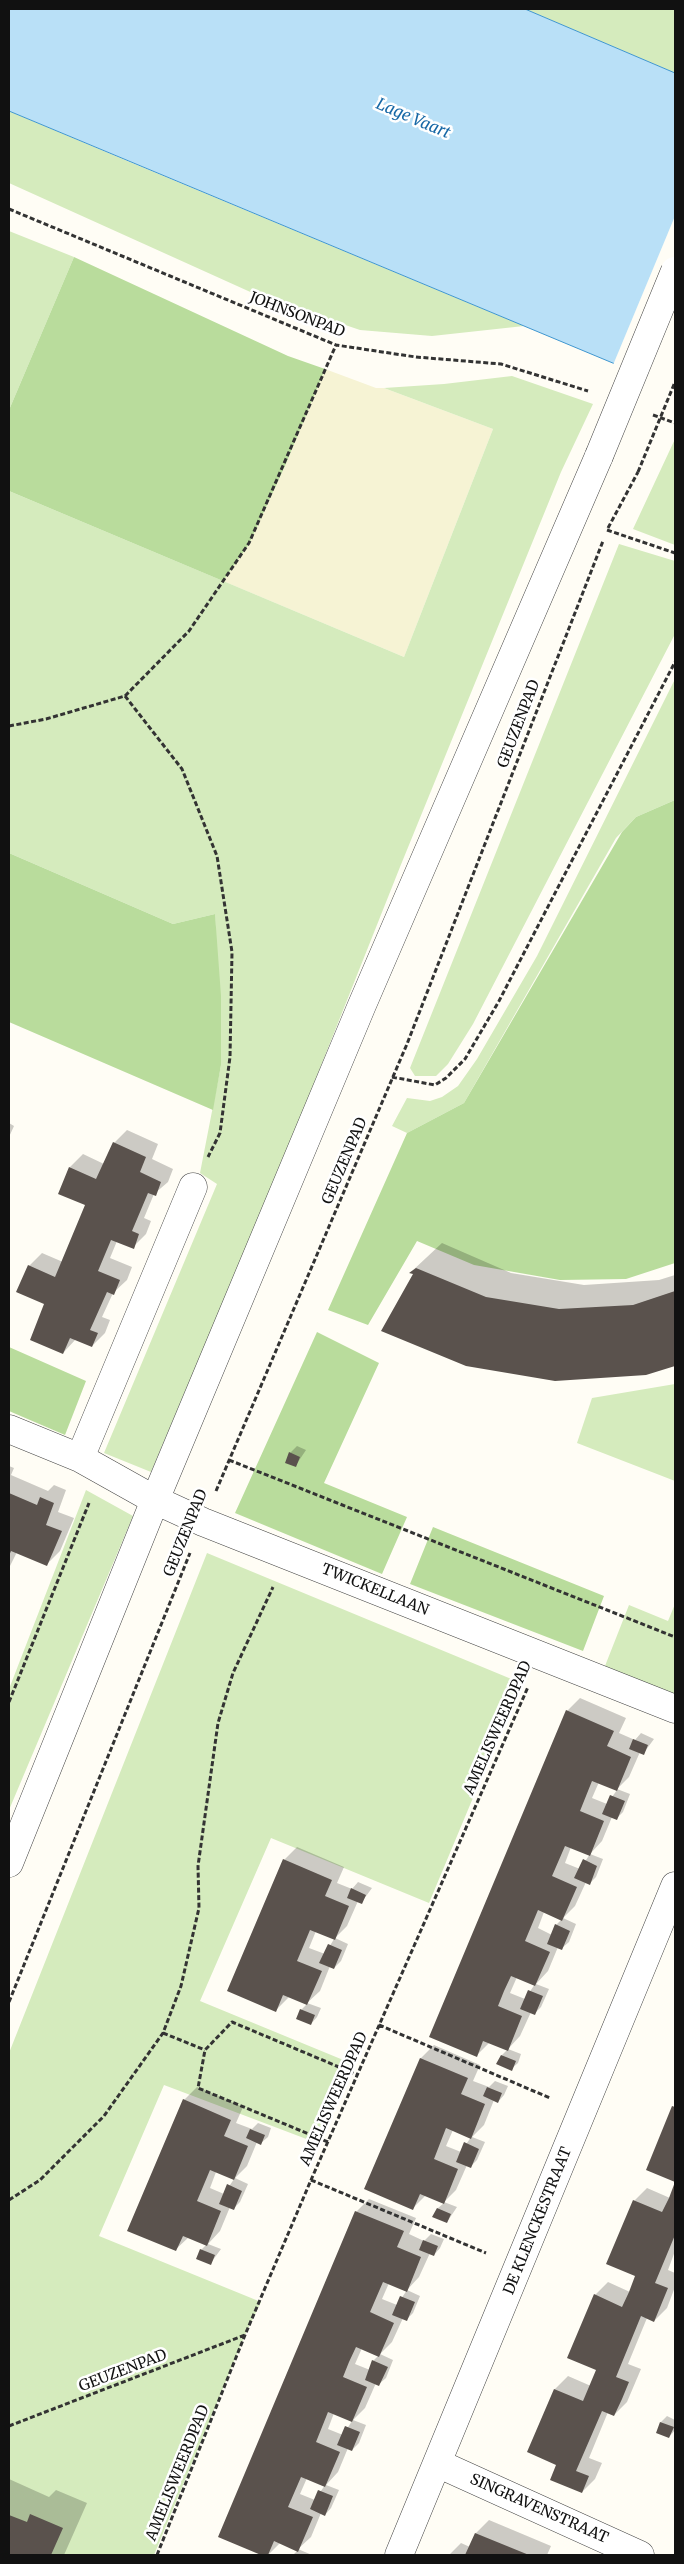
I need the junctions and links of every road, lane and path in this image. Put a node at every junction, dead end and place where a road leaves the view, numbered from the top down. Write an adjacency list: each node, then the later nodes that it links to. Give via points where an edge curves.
1 (9, 209): 3 (path, JOHNSONPAD)
2 (675, 271): 18 (street, bridge)
3 (336, 346): 5 (path, JOHNSONPAD, via 502,364); 11 (path, via 249,543 189,631)
4 (675, 382): 8 (path, GEUZENPAD, bridge, via 638,472)
5 (592, 393)
6 (648, 413): 7 (path)
7 (675, 423)
8 (607, 530): 9 (path); 13 (path, GEUZENPAD)
9 (675, 553)
10 (675, 662): 13 (path, via 499,1001 465,1059 435,1085)
11 (125, 696): 12 (path); 14 (path, via 182,769 217,856 232,952 230,1057 220,1133)
12 (9, 726)
13 (392, 1077): 16 (path, GEUZENPAD)
14 (193, 1187): 17 (street)
15 (9, 1429): 17 (street, TWICKELLAAN)
16 (229, 1460): 19 (path, GEUZENPAD); 21 (path)
17 (91, 1464): 18 (street, TWICKELLAAN); 23 (path)
18 (155, 1500): 19 (street, TWICKELLAAN); 25 (street)
19 (203, 1522): 20 (street, TWICKELLAAN); 27 (path, GEUZENPAD)
20 (288, 1555): 22 (street, TWICKELLAAN); 29 (path, via 233,1673 218,1723 198,1866 199,1908 181,1986)
21 (675, 1637)
22 (542, 1656): 24 (street, TWICKELLAAN); 28 (path, AMELISWEERDPAD)
23 (9, 1702)
24 (675, 1709)
25 (9, 1863)
26 (675, 1886): 32 (street, DE KLENCKESTRAAT)
27 (9, 2002)
28 (379, 2025): 31 (path, AMELISWEERDPAD); 32 (path, via 532,2092)
29 (163, 2033): 30 (path); 35 (path, via 104,2116 40,2180)
30 (205, 2050): 31 (path, via 232,2022); 33 (path, via 198,2088)
31 (358, 2075): 33 (path, AMELISWEERDPAD)
32 (584, 2110): 36 (street, DE KLENCKESTRAAT)
33 (328, 2142): 34 (path, AMELISWEERDPAD)
34 (311, 2180): 36 (path); 37 (path, AMELISWEERDPAD)
35 (9, 2200)
36 (520, 2266): 39 (street, DE KLENCKESTRAAT)
37 (245, 2335): 38 (path, GEUZENPAD); 40 (path, AMELISWEERDPAD)
38 (9, 2426)
39 (437, 2462): 41 (street, DE KLENCKESTRAAT); 42 (street, SINGRAVENSTRAAT)
40 (157, 2555)
41 (399, 2555)
42 (640, 2555)

